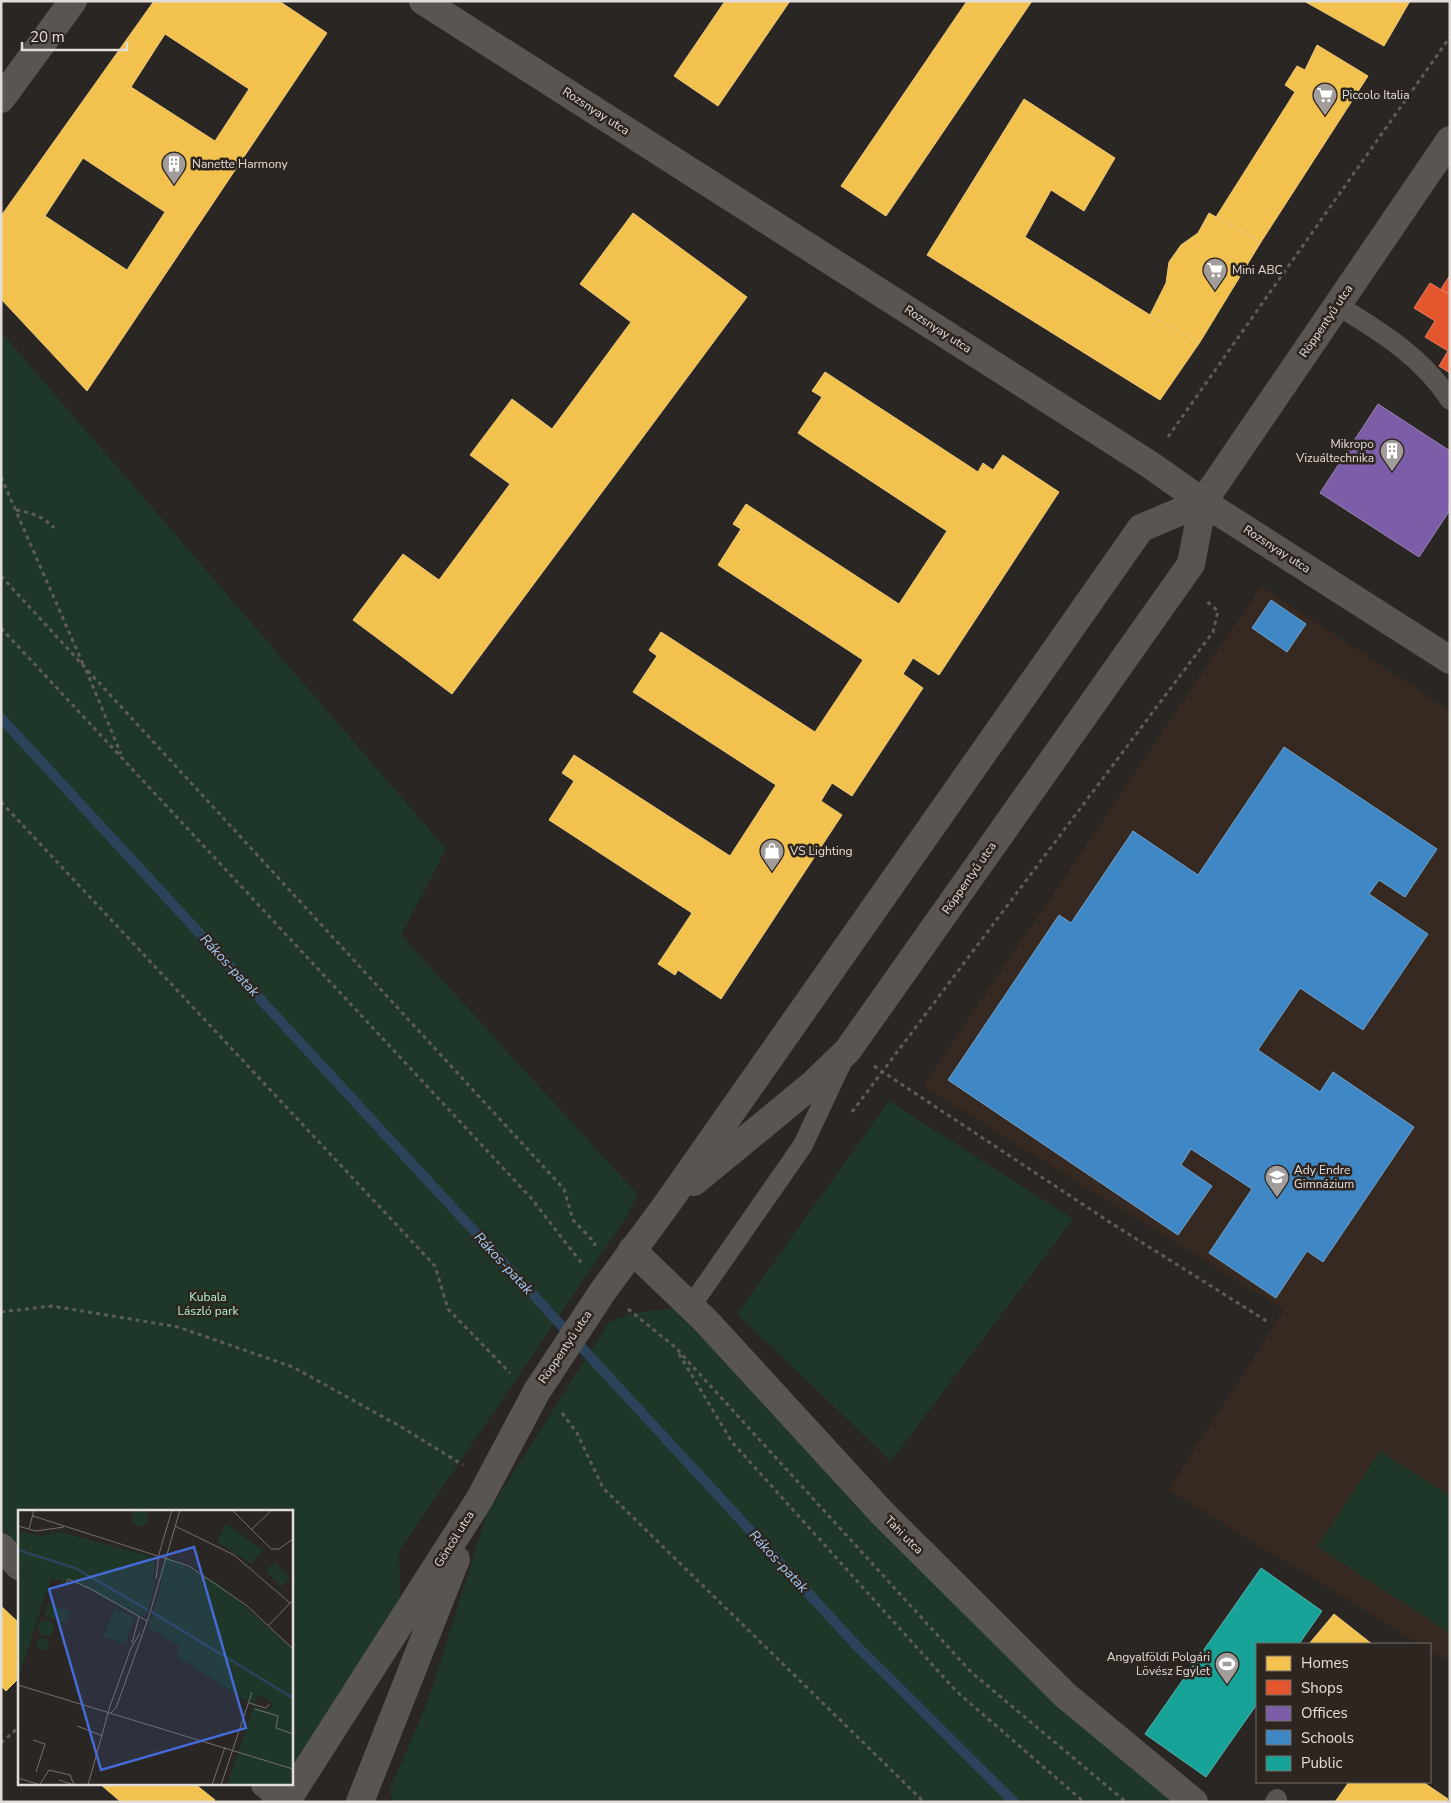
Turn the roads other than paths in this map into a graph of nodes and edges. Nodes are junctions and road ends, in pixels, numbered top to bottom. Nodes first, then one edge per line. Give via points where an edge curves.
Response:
1 (73, 1) edge
2 (424, 1) edge
3 (1, 99) edge
4 (1450, 140) edge
5 (1337, 305) junction
6 (1450, 400) edge
7 (1203, 502) junction
8 (1450, 660) edge
9 (848, 1050) junction
10 (667, 1204) junction
11 (632, 1250) junction
12 (698, 1313) junction
13 (484, 1490) junction
14 (1, 1547) edge
15 (18, 1565) edge
16 (267, 1786) edge
17 (287, 1802) edge
18 (360, 1802) edge
19 (1194, 1802) edge

1 - 3 street
2 - 7 street, Rozsnyay utca via 1149,464
4 - 5 street, Röppentyű utca
5 - 6 lane via 1392,340 1438,381
5 - 7 street, Röppentyű utca
7 - 8 street, Rozsnyay utca
7 - 9 street, Röppentyű utca via 1191,564
7 - 10 street, Röppentyű utca via 1141,528
9 - 10 street, Röppentyű utca via 813,1084
9 - 12 lane via 803,1145
10 - 11 street, Röppentyű utca
11 - 12 street, Tahi utca
11 - 13 street, Röppentyű utca via 596,1281
12 - 19 street, Tahi utca via 883,1514 1058,1688
13 - 17 street, Göncöl utca
13 - 18 street, Göncöl utca
14 - 15 street
16 - 17 street

